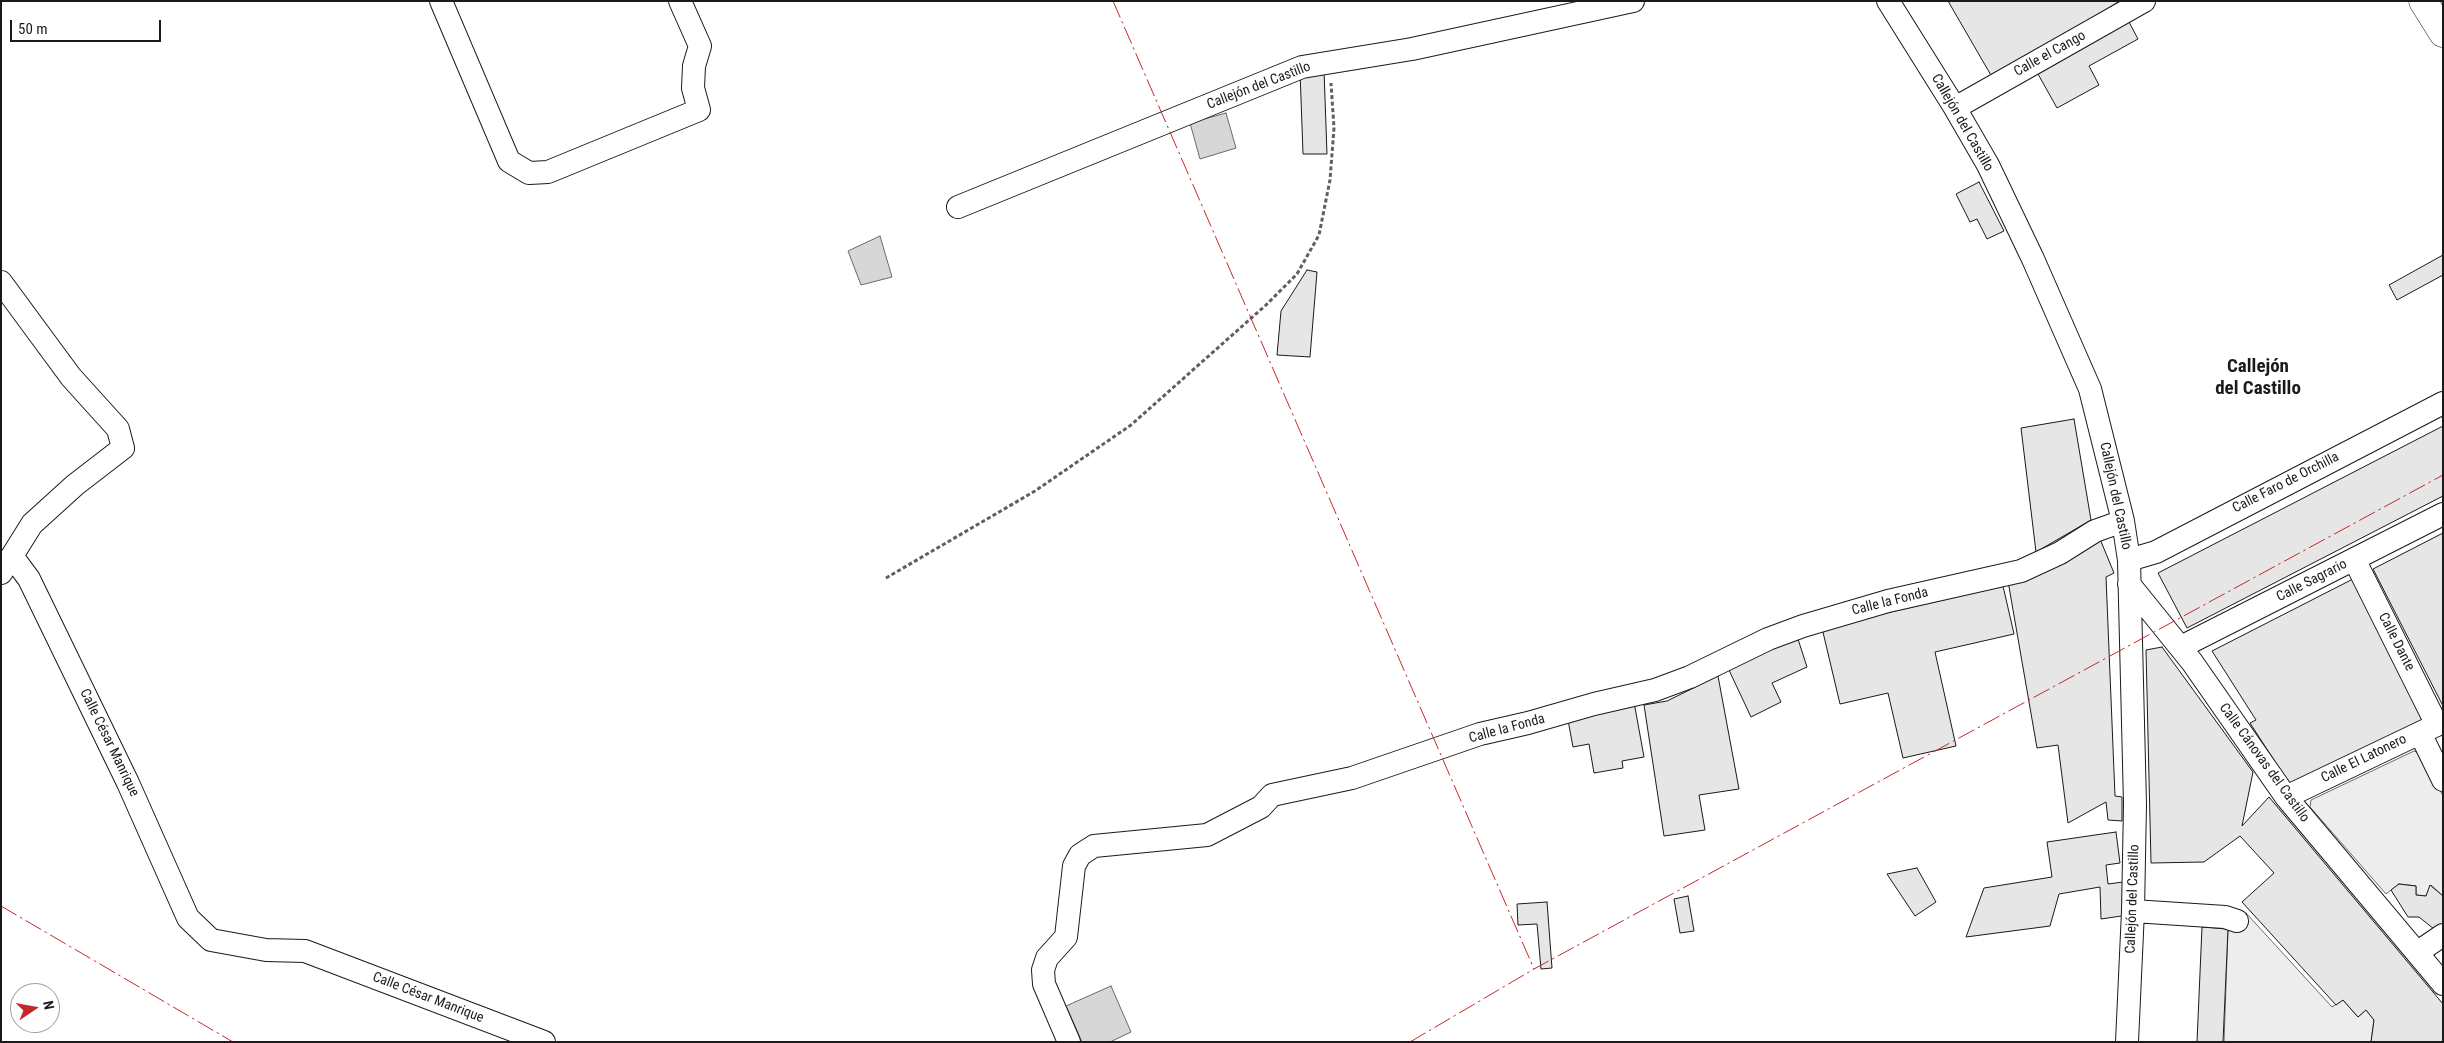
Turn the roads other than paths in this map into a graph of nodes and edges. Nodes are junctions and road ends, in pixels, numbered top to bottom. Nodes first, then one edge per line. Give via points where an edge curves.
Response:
1 (441, 1) edge
2 (680, 1) edge
3 (1633, 1) edge
4 (1888, 1) edge
5 (2144, 1) edge
6 (2422, 1) edge
7 (2443, 33) edge
8 (1955, 108) junction
9 (958, 207) dead end
10 (1, 282) edge
11 (2443, 403) edge
12 (2443, 514) edge
13 (2123, 521) junction
14 (2354, 559) junction
15 (2129, 560) junction
16 (7, 565) edge
17 (2129, 584) junction
18 (2181, 648) junction
19 (2433, 726) edge
20 (2443, 780) edge
21 (2286, 797) junction
22 (2133, 911) junction
23 (2237, 920) dead end
24 (2443, 935) edge
25 (2418, 952) junction
26 (2443, 984) edge
27 (544, 1042) edge
28 (1070, 1042) edge
29 (2127, 1042) edge

1 - 2 street via 509,160 529,173 548,172 698,110 693,88 694,66 700,46
3 - 9 street, Callejón del Castillo via 1412,49 1302,68
4 - 8 street, Callejón del Castillo
5 - 8 street, Calle el Cango
6 - 7 main road
8 - 13 street, Callejón del Castillo via 2000,191 2090,388
10 - 16 street, Calle César Manrique via 71,377 118,428 123,448 32,524
11 - 15 street, Calle Faro de Orchilla via 2156,552
12 - 14 street, Calle Sagrario
13 - 15 street, Callejón del Castillo
13 - 28 street, Calle la Fonda via 2095,531 2060,554 2021,571 1888,601 1803,626 1656,690 1480,734 1352,778 1272,795 1261,806 1207,835 1094,846 1080,855 1074,866 1066,937 1047,958 1043,970 1044,984
14 - 18 street, Calle Sagrario
14 - 19 street, Calle Dante
15 - 17 street, Callejón del Castillo
16 - 27 street, Calle César Manrique via 29,579 124,774 188,918 211,940 266,950 305,951
17 - 18 street, Calle Cánovas del Castillo
17 - 22 street, Callejón del Castillo via 2135,804
18 - 21 street, Calle Cánovas del Castillo
19 - 20 street, Calle Dante
19 - 21 street, Calle El Latonero
21 - 25 street, Calle Cánovas del Castillo
22 - 23 street
22 - 29 street, Callejón del Castillo
24 - 25 street
25 - 26 street, Calle Cánovas del Castillo

